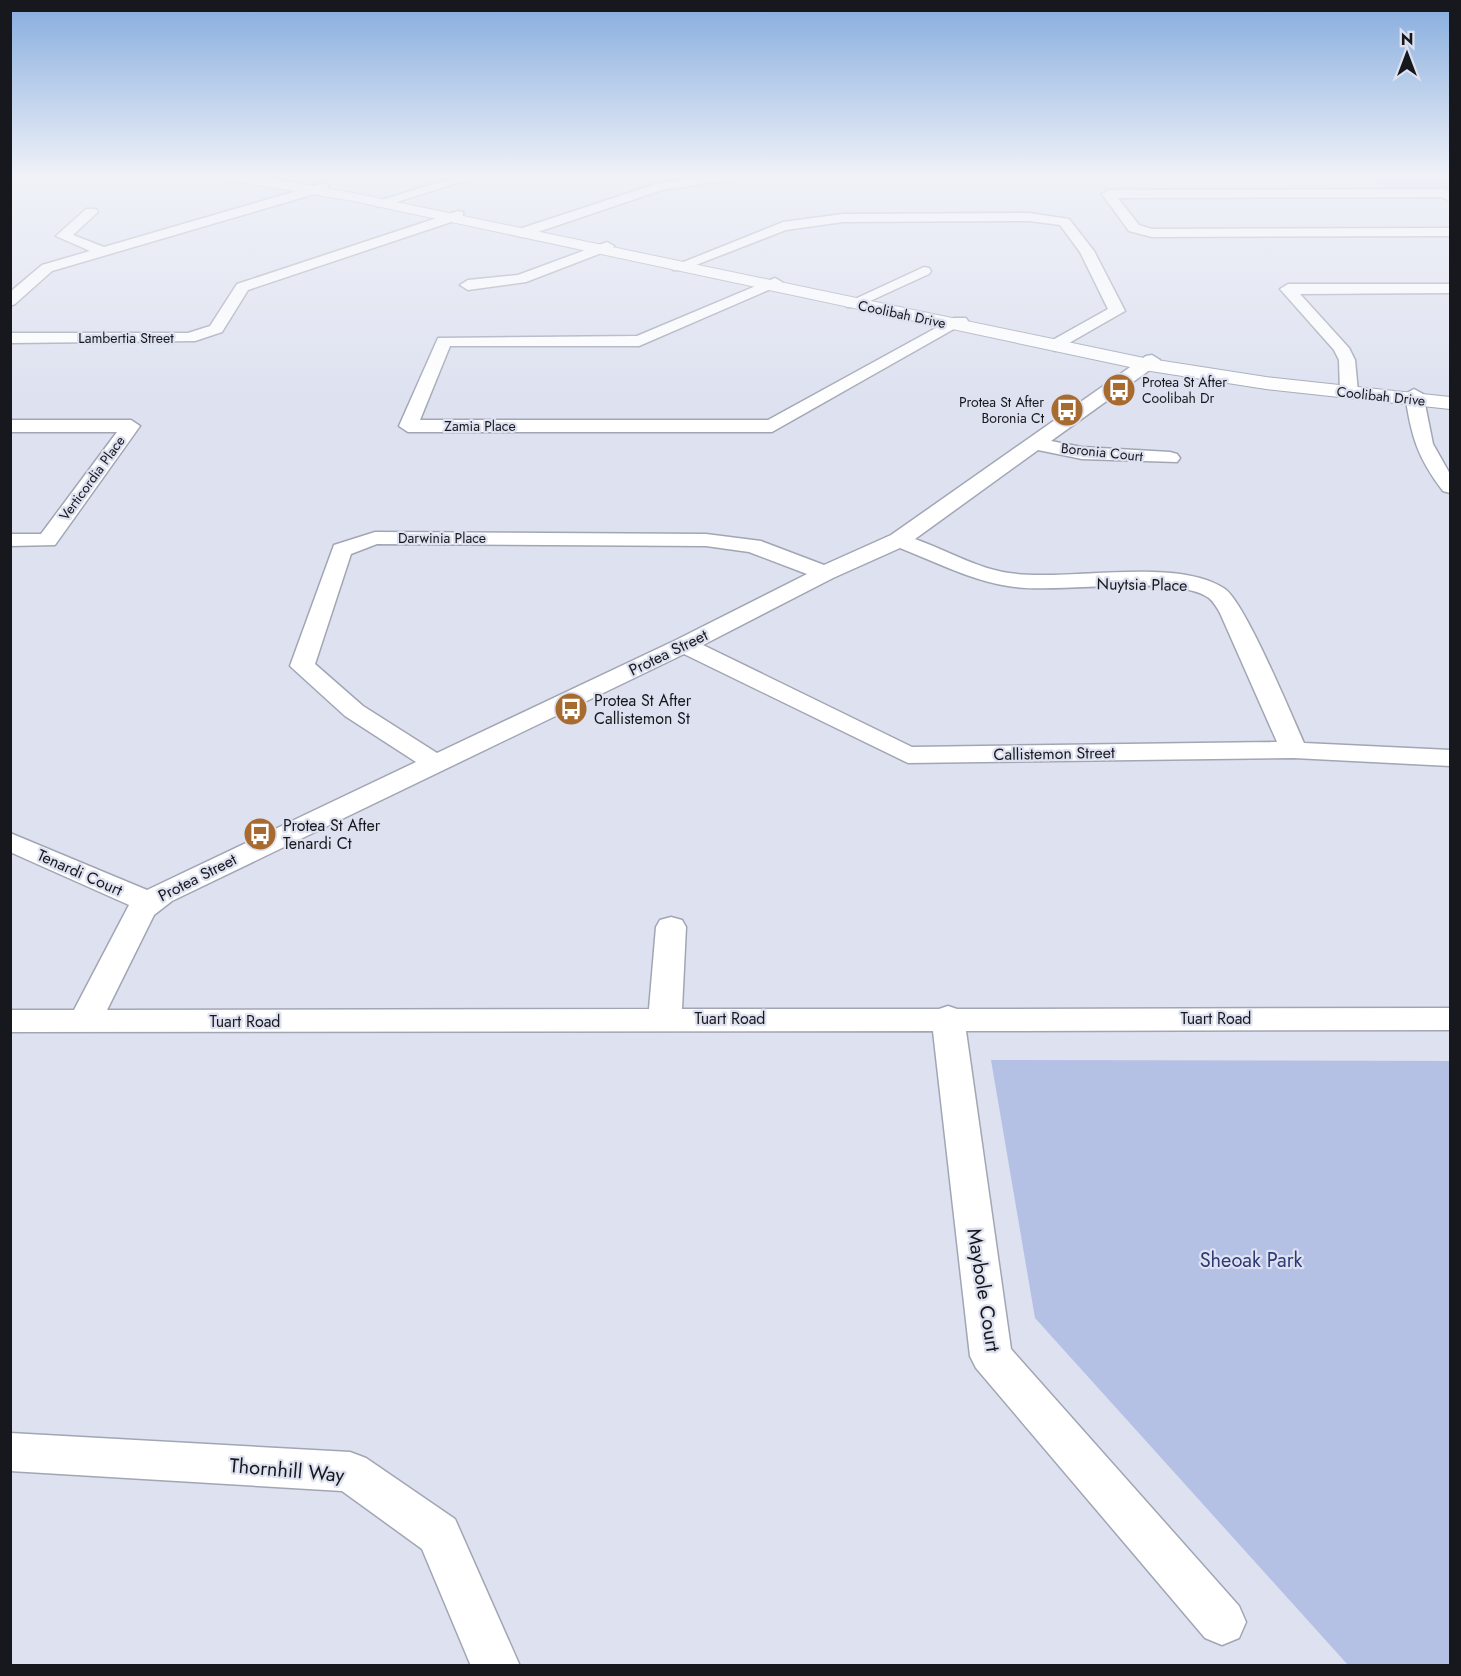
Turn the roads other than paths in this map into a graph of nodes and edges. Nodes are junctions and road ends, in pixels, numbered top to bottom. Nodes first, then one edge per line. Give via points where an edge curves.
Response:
1 (105, 252) edge
2 (347, 252) edge
3 (592, 252) edge
4 (623, 252) edge
5 (715, 252) edge
6 (1088, 252) edge
7 (682, 265) junction
8 (924, 271) dead end
9 (770, 284) junction
10 (468, 285) dead end
11 (1450, 289) edge
12 (10, 301) edge
13 (855, 302) junction
14 (956, 323) junction
15 (10, 338) edge
16 (1058, 344) junction
17 (1148, 362) junction
18 (1349, 390) junction
19 (1414, 397) junction
20 (1450, 398) edge
21 (1450, 403) edge
22 (10, 426) edge
23 (1034, 442) junction
24 (1170, 458) dead end
25 (1450, 487) edge
26 (10, 540) edge
27 (899, 540) junction
28 (825, 573) junction
29 (684, 645) junction
30 (1294, 750) junction
31 (1450, 758) edge
32 (433, 762) junction
33 (10, 841) edge
34 (150, 903) junction
35 (671, 927) dead end
36 (948, 1017) junction
37 (665, 1019) junction
38 (1450, 1019) edge
39 (10, 1021) edge
40 (85, 1021) junction
41 (10, 1452) edge
42 (1222, 1623) dead end
43 (496, 1665) edge

1 - 12 street via 47,268
2 - 15 street, Lambertia Street via 242,287 216,329 189,338
3 - 10 street via 521,279
4 - 7 main road, Coolibah Drive
5 - 7 street
6 - 16 street via 1117,311
7 - 9 main road, Coolibah Drive
8 - 13 street
9 - 13 main road, Coolibah Drive
9 - 14 street, Zamia Place via 639,341 444,341 408,426 772,426
11 - 18 street via 1288,289 1341,348 1347,360
13 - 14 main road, Coolibah Drive
14 - 16 main road, Coolibah Drive
16 - 17 main road, Coolibah Drive
17 - 18 main road, Coolibah Drive
17 - 23 street, Protea Street
18 - 19 main road, Coolibah Drive
19 - 20 main road, Coolibah Drive
19 - 21 main road, Coolibah Drive
19 - 25 street via 1420,439
22 - 26 street, Verticordia Place via 131,426 47,540
23 - 24 street, Boronia Court via 1082,453
23 - 27 street, Protea Street
27 - 28 street, Protea Street
27 - 30 street, Nuytsia Place via 1009,580 1168,581 1210,590 1219,595 1232,613
28 - 29 street, Protea Street
28 - 32 street, Darwinia Place via 753,546 706,540 375,538 342,550 302,666 354,711
29 - 30 street, Callistemon Street via 908,755
29 - 32 street, Protea Street
30 - 31 street, Callistemon Street
32 - 34 street, Protea Street via 173,888
33 - 34 street, Tenardi Court
34 - 40 street, Protea Street via 134,922
35 - 37 street
36 - 37 street, Tuart Road
36 - 38 street, Tuart Road
36 - 42 street, Maybole Court via 991,1356
37 - 40 street, Tuart Road
39 - 40 street, Tuart Road
41 - 43 street, Thornhill Way via 350,1472 439,1533

